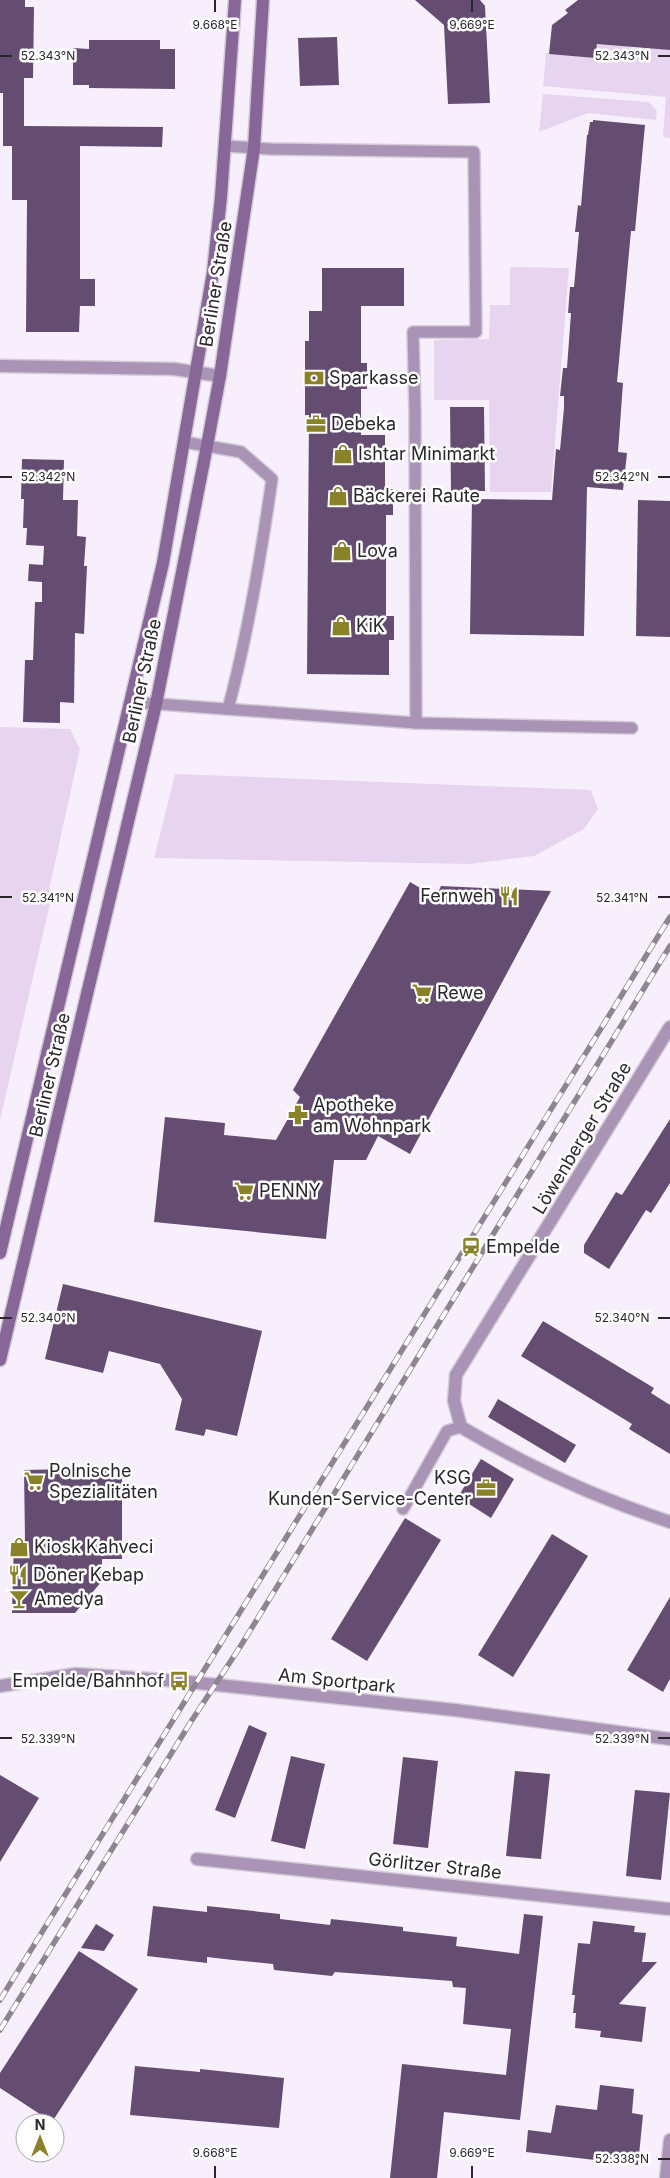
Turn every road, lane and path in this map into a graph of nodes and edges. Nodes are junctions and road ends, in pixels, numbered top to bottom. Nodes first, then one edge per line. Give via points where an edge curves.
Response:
1 (235, 0) edge
2 (262, 0) edge
3 (225, 146) junction
4 (254, 148) junction
5 (0, 366) edge
6 (196, 372) junction
7 (220, 376) junction
8 (184, 442) junction
9 (207, 446) junction
10 (131, 702) junction
11 (156, 704) junction
12 (228, 709) junction
13 (416, 723) junction
14 (632, 728) dead end
15 (670, 1027) edge
16 (0, 1253) edge
17 (0, 1360) edge
18 (461, 1427) junction
19 (403, 1509) dead end
20 (670, 1522) edge
21 (0, 1686) edge
22 (670, 1739) edge
23 (197, 1859) dead end
24 (670, 1909) edge
25 (670, 2140) edge
26 (666, 2178) edge

1 - 3 street, Berliner Straße
2 - 4 street, Berliner Straße
3 - 4 lane
3 - 6 street, Berliner Straße via 213,272
4 - 7 street, Berliner Straße
4 - 13 lane via 474,152 476,332 413,332
5 - 6 street
6 - 7 street
6 - 8 street, Berliner Straße
7 - 9 street, Berliner Straße
8 - 9 lane
8 - 10 street, Berliner Straße via 163,563
9 - 11 street, Berliner Straße
9 - 12 lane via 241,452 272,479 240,660
10 - 11 lane
10 - 16 street, Berliner Straße
11 - 12 lane
11 - 17 street, Berliner Straße
12 - 13 lane
13 - 14 lane
15 - 18 street, Löwenberger Straße via 456,1375 454,1401
18 - 19 lane via 447,1431
18 - 20 street via 499,1450 559,1479
21 - 22 street, Am Sportpark via 76,1674 179,1681 455,1710
23 - 24 street, Görlitzer Straße
25 - 26 street

